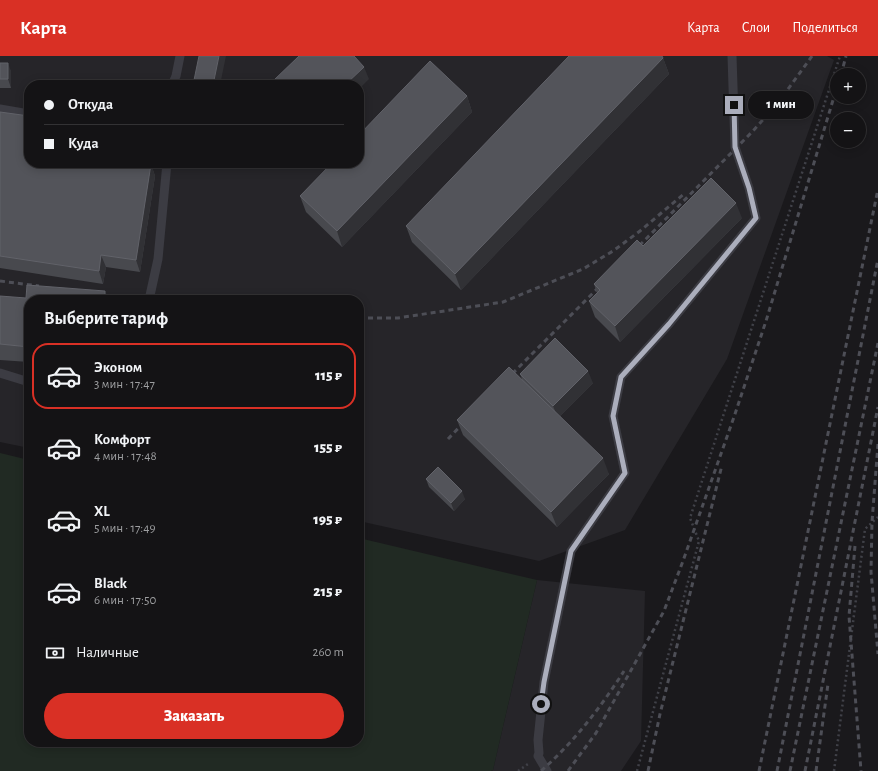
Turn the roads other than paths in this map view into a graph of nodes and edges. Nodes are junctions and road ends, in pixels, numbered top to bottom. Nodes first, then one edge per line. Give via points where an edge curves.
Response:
1 (180, 56) edge
2 (732, 56) edge
3 (174, 80) edge
4 (0, 109) edge
5 (24, 113) edge
6 (167, 168) edge
7 (150, 295) edge
8 (0, 373) edge
9 (24, 380) edge
10 (547, 771) edge

1 - 3 lane
2 - 10 lane via 735,147 756,218 669,324 621,377 613,416 625,473 571,551 543,689 538,756
4 - 5 lane
6 - 7 lane via 158,259
8 - 9 lane

